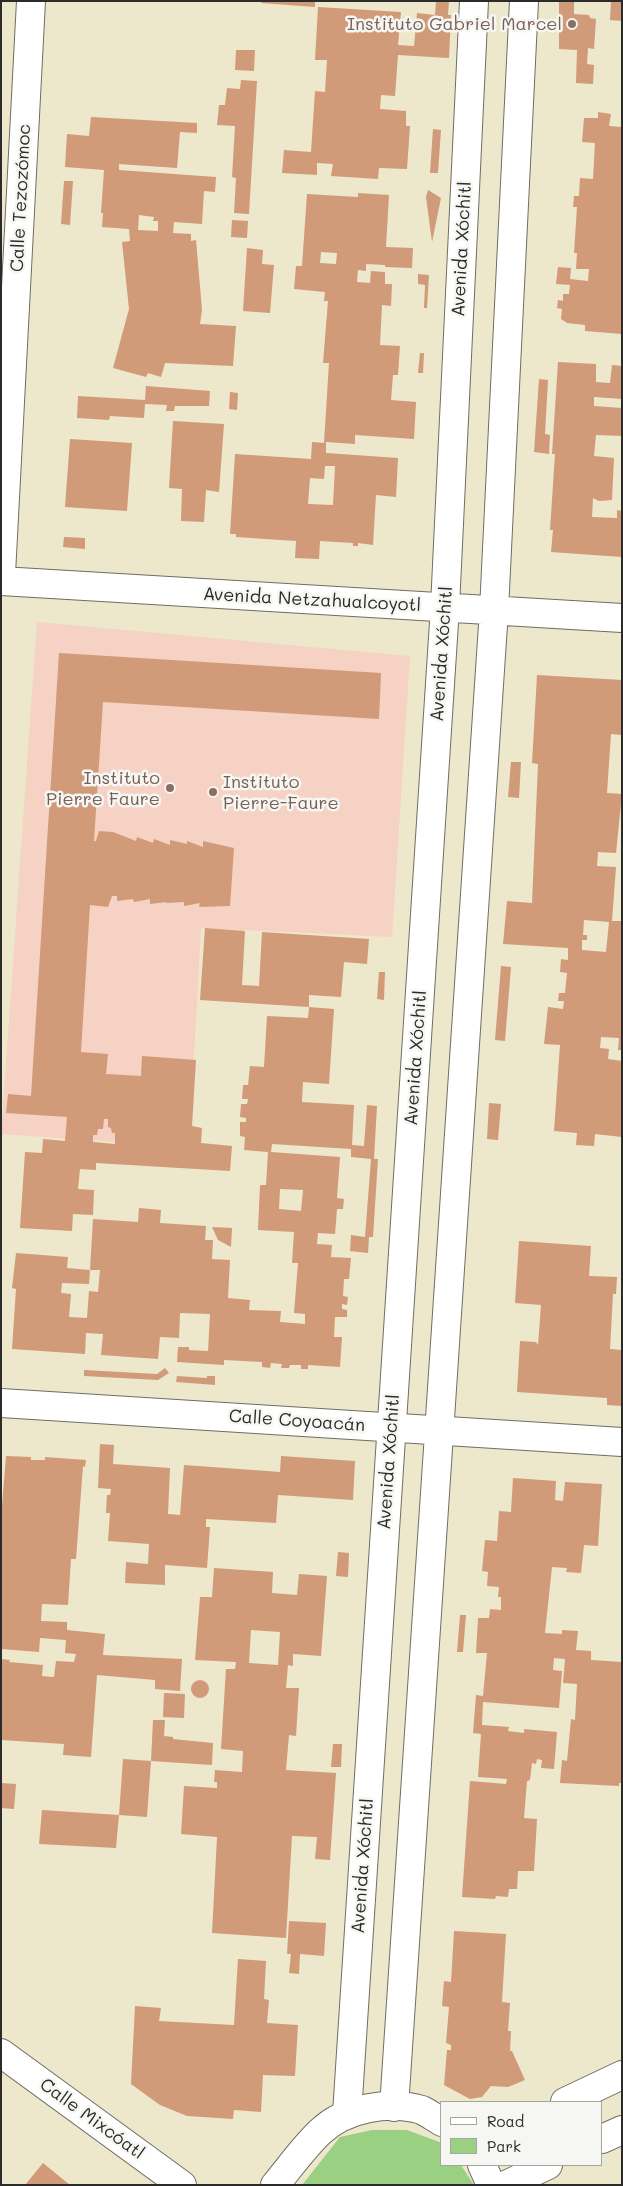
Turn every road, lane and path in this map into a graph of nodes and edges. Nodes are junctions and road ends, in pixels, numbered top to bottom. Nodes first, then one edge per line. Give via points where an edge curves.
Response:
1 (31, 1) edge
2 (474, 1) edge
3 (524, 1) edge
4 (1, 574) edge
5 (1, 581) edge
6 (445, 607) junction
7 (494, 610) junction
8 (622, 618) edge
9 (1, 1403) edge
10 (392, 1427) junction
11 (439, 1430) junction
12 (622, 1442) edge
13 (1, 2053) edge
14 (622, 2075) edge
15 (567, 2101) edge
16 (394, 2107) junction
17 (347, 2114) junction
18 (440, 2121) edge
19 (622, 2130) edge
20 (603, 2139) edge
21 (482, 2166) edge
22 (546, 2166) edge
23 (182, 2185) edge
24 (275, 2185) edge
25 (491, 2185) edge
26 (506, 2185) edge

1 - 4 street, Calle Tezozómoc
2 - 6 street, Avenida Xóchitl
3 - 7 street
5 - 6 street, Avenida Netzahualcoyotl
6 - 7 street, Avenida Netzahualcoyotl
6 - 10 street, Avenida Xóchitl
7 - 8 street, Avenida Netzahualcoyotl
7 - 11 street
9 - 10 street, Calle Coyoacán
10 - 11 street, Calle Coyoacán
10 - 17 street, Avenida Xóchitl
11 - 12 street, Calle Coyoacán
11 - 16 street
13 - 23 street, Calle Mixcóatl
14 - 15 street
16 - 17 street via 374,2106
16 - 18 street via 422,2110
17 - 24 street via 321,2131
19 - 20 street
21 - 25 street
22 - 26 street

